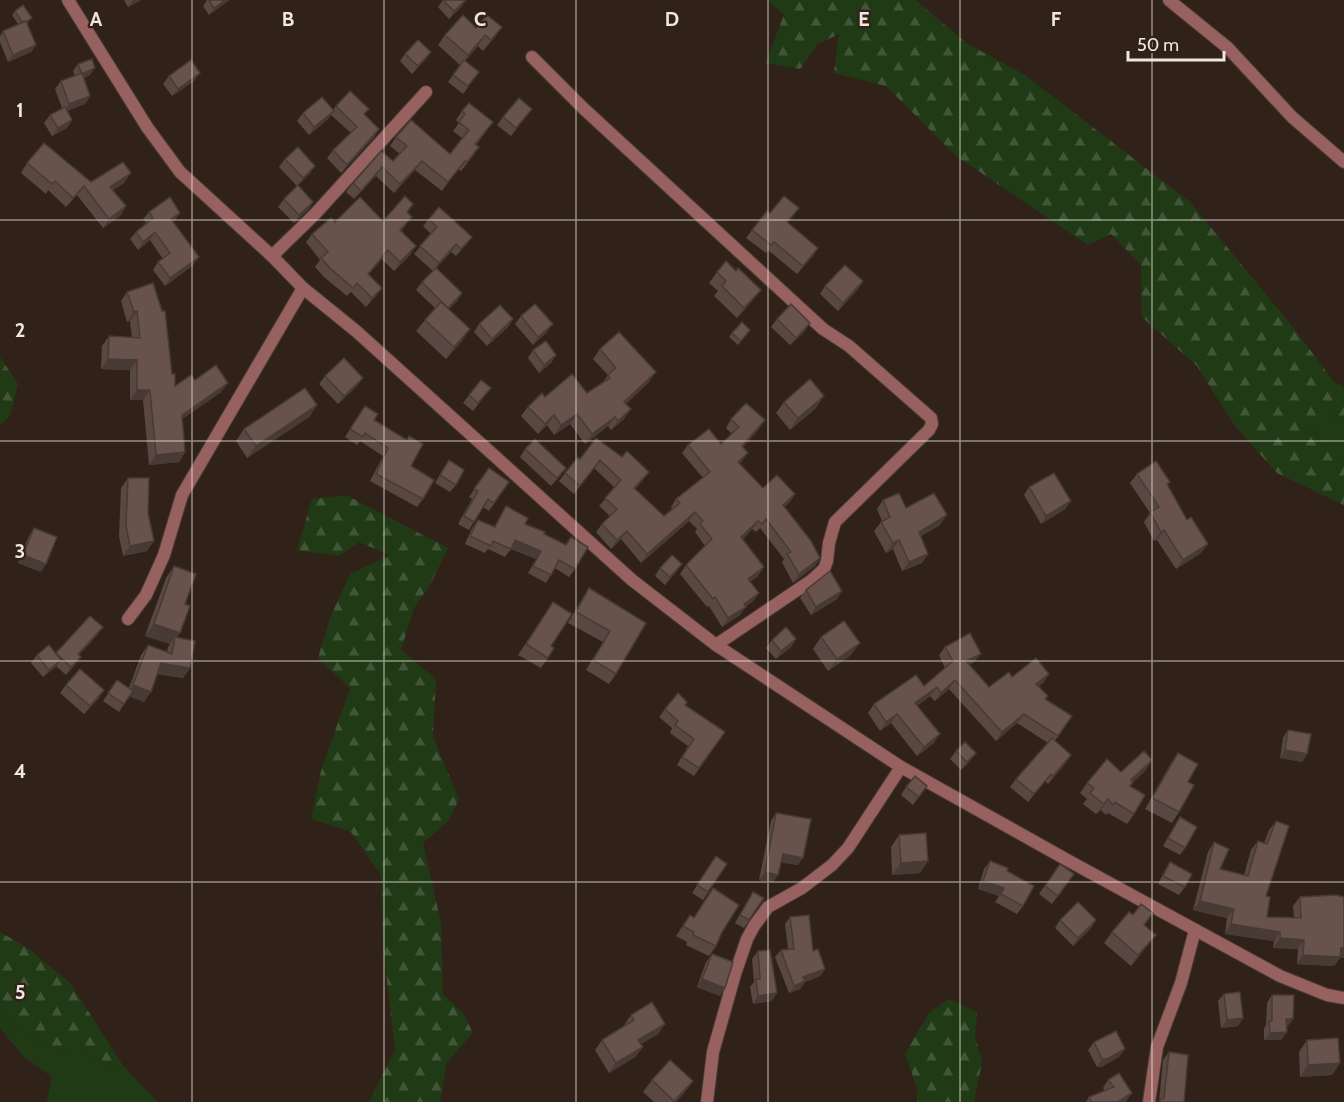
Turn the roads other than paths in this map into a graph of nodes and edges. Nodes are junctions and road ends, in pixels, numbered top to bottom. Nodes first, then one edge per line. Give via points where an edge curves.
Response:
1 (68, 0) edge
2 (1169, 0) edge
3 (532, 57) dead end
4 (426, 92) dead end
5 (1344, 162) edge
6 (272, 256) junction
7 (303, 288) junction
8 (128, 619) dead end
9 (716, 645) junction
10 (901, 766) junction
11 (1195, 930) junction
12 (1344, 998) edge
13 (707, 1102) edge
14 (1149, 1102) edge

1 - 6 street via 147,127 180,172
2 - 5 street via 1228,48 1292,117
3 - 9 street via 823,328 931,417 929,430 835,522 824,569
4 - 6 street
6 - 7 street
7 - 8 street via 182,495 147,595
7 - 9 street via 356,331 632,580
9 - 10 street
10 - 11 street
10 - 13 street via 840,856 820,875 768,908 754,926 735,974 713,1052
11 - 12 street via 1280,976
11 - 14 street via 1181,983 1157,1047

